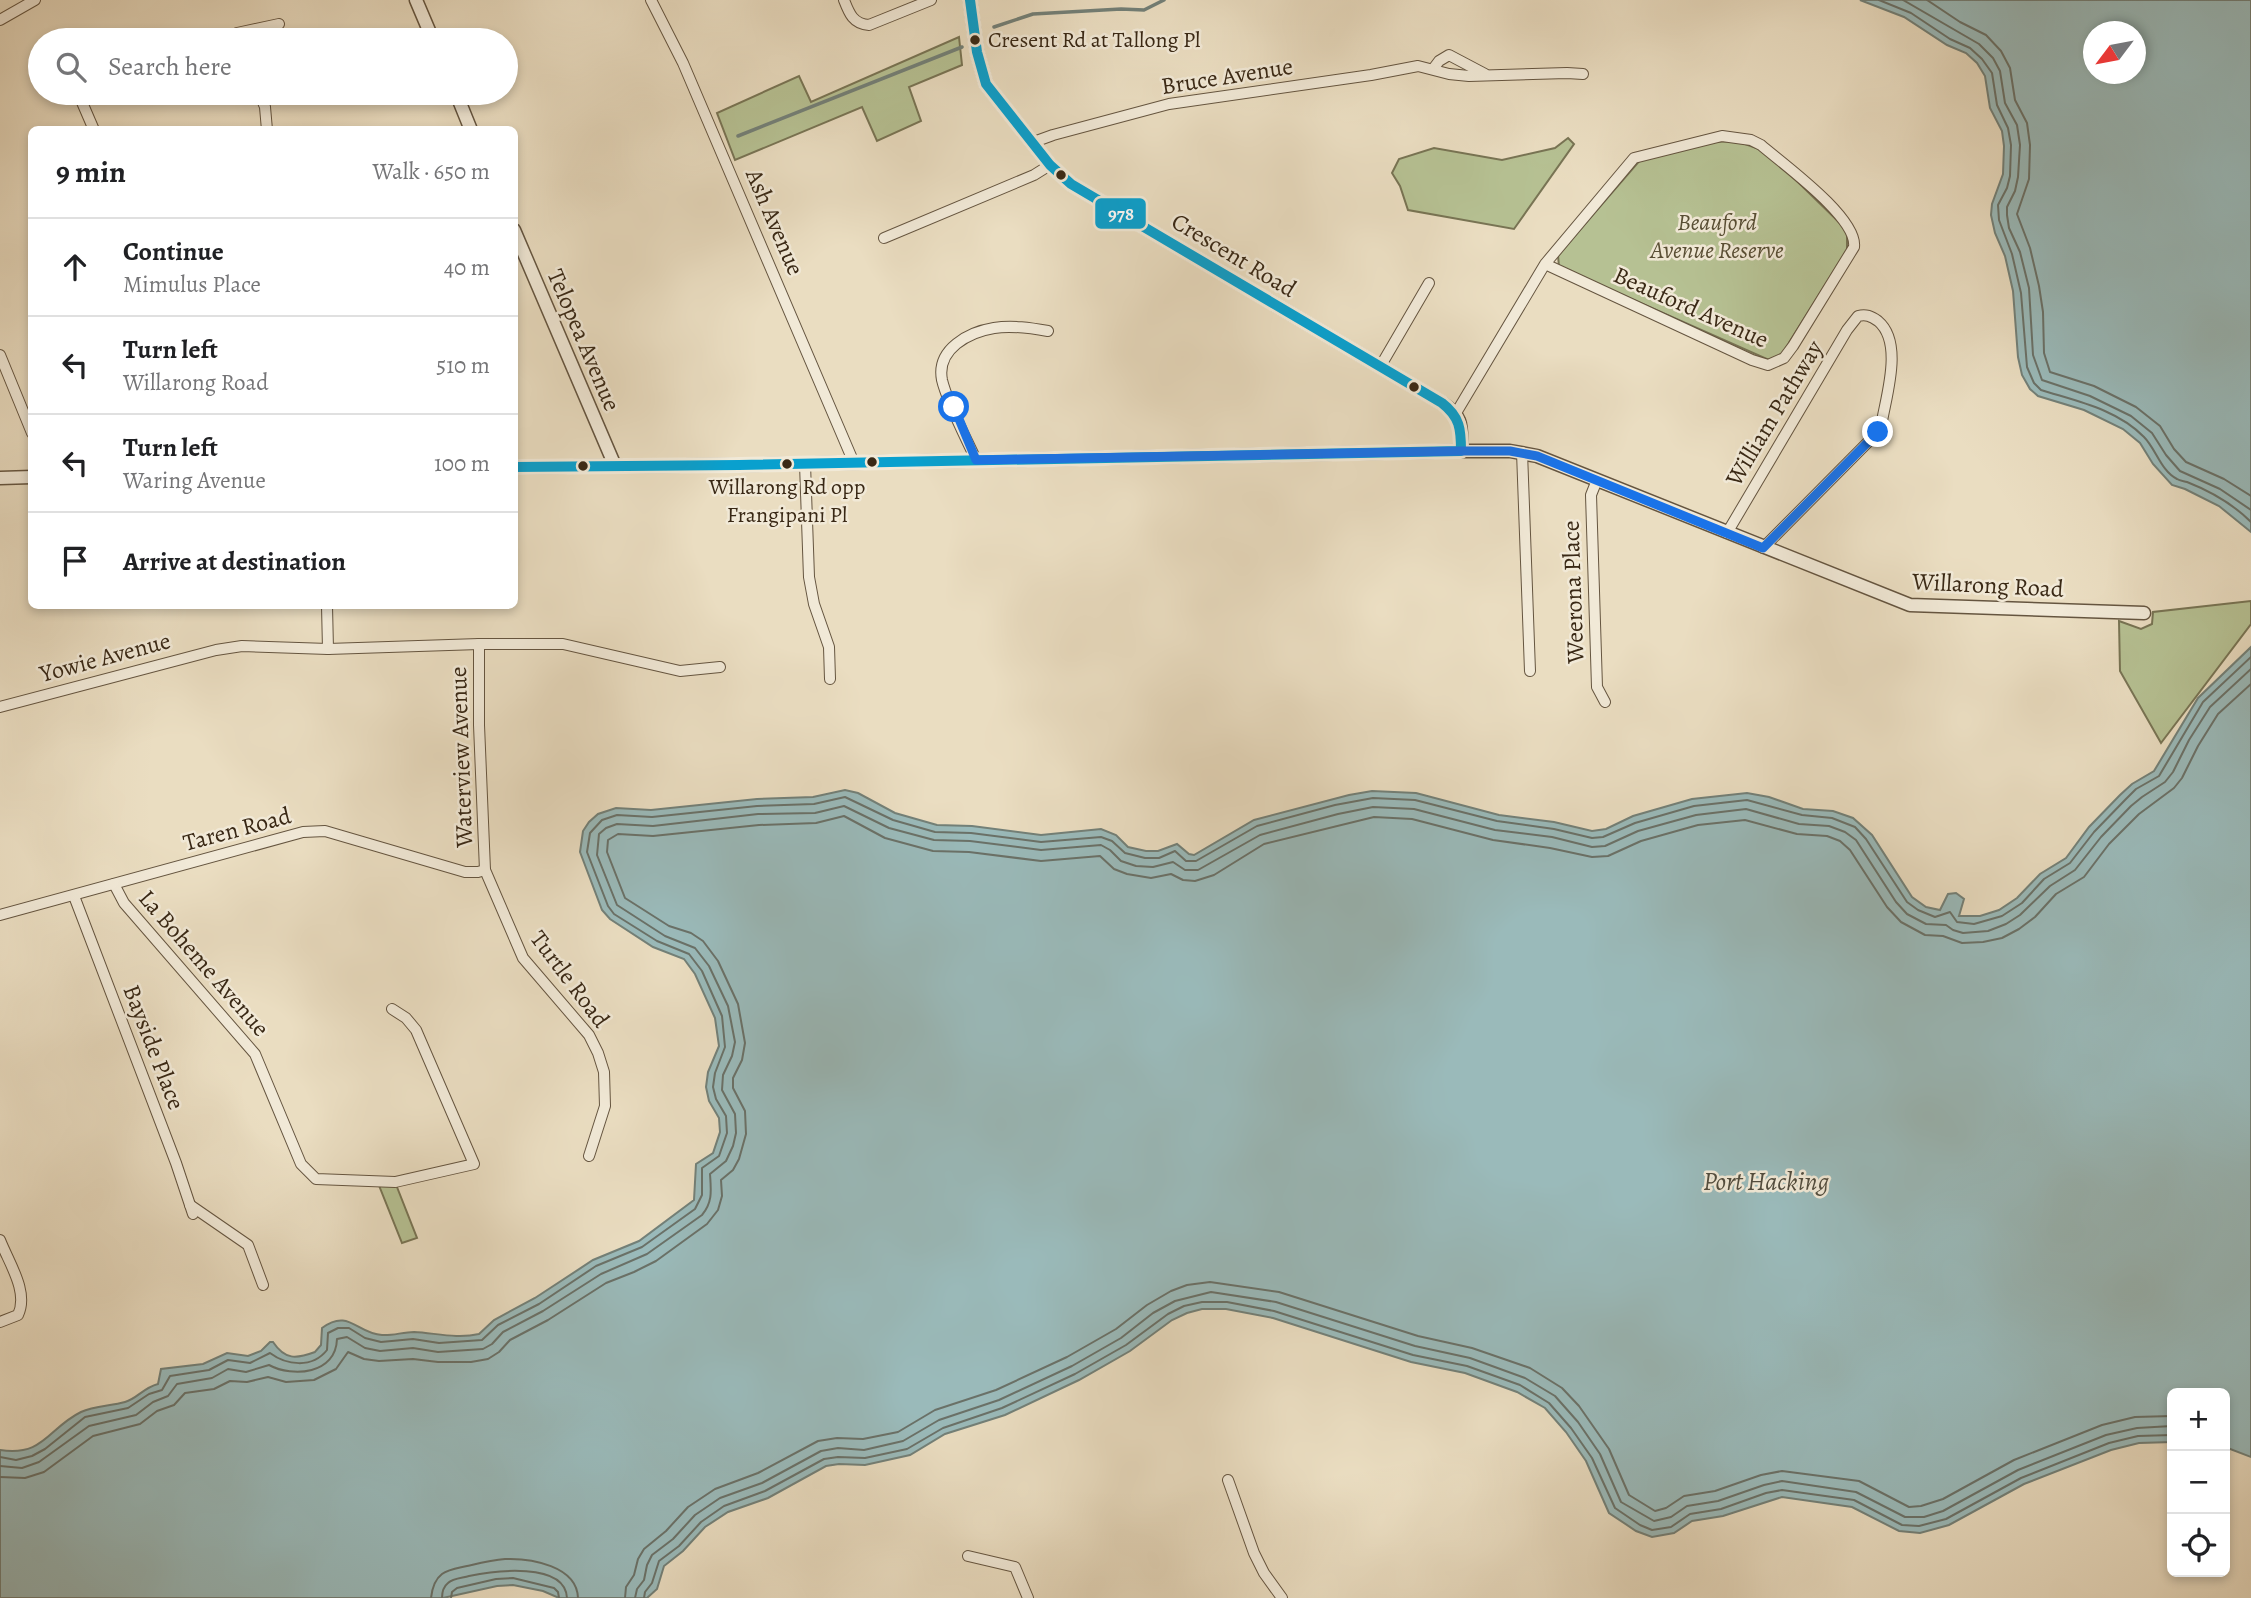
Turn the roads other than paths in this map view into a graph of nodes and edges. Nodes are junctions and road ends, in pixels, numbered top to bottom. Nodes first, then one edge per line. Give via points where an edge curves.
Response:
1 (35, 0) edge
2 (416, 0) edge
3 (651, 0) edge
4 (844, 0) edge
5 (932, 0) edge
6 (970, 0) edge
7 (0, 20) edge
8 (279, 24) dead end
9 (260, 28) edge
10 (428, 28) edge
11 (1433, 69) junction
12 (1489, 75) junction
13 (1583, 75) dead end
14 (83, 105) edge
15 (264, 105) edge
16 (461, 105) edge
17 (92, 126) edge
18 (267, 126) edge
19 (469, 126) edge
20 (1031, 143) junction
21 (1050, 165) junction
22 (884, 238) dead end
23 (518, 239) edge
24 (1545, 264) junction
25 (1429, 283) dead end
26 (1048, 331) dead end
27 (0, 355) edge
28 (1380, 367) junction
29 (1456, 413) junction
30 (28, 423) edge
31 (1461, 451) junction
32 (1522, 452) junction
33 (976, 460) junction
34 (854, 463) junction
35 (805, 464) junction
36 (615, 466) junction
37 (518, 467) edge
38 (28, 477) edge
39 (0, 478) edge
40 (1597, 480) junction
41 (1727, 533) junction
42 (1763, 548) junction
43 (327, 609) edge
44 (2144, 613) dead end
45 (479, 644) junction
46 (328, 649) junction
47 (720, 667) dead end
48 (1530, 671) dead end
49 (830, 679) dead end
50 (1605, 702) dead end
51 (0, 707) edge
52 (485, 870) junction
53 (114, 884) junction
54 (74, 896) junction
55 (0, 915) edge
56 (392, 1009) dead end
57 (589, 1156) dead end
58 (0, 1240) edge
59 (263, 1285) dead end
60 (0, 1322) edge
61 (1228, 1480) dead end
62 (968, 1556) dead end
63 (1028, 1598) edge
64 (1282, 1598) edge

1 - 7 street
2 - 10 street
3 - 34 street, Ash Avenue via 689,75
4 - 5 street via 855,21 869,25
6 - 20 street, Crescent Road via 982,76
8 - 9 street
11 - 12 street, Bruce Avenue
11 - 12 street, Bruce Avenue via 1449,55
11 - 20 street, Bruce Avenue via 1418,66 1169,104
12 - 13 street, Bruce Avenue
14 - 17 street
15 - 18 street
16 - 19 street
20 - 21 street, Crescent Road
21 - 22 street
21 - 28 street, Crescent Road via 1071,184
23 - 36 street, Telopea Avenue
24 - 24 street, Beauford Avenue via 1634,158 1722,136 1760,145 1813,188 1841,216 1855,239 1793,346 1784,358 1769,365
24 - 29 street, Beauford Avenue
25 - 28 street
26 - 33 street via 995,328 953,345 944,359 942,379
27 - 30 street
28 - 29 street, Crescent Road
29 - 31 street
31 - 32 street, Willarong Road
31 - 33 street, Willarong Road
32 - 40 street, Willarong Road
32 - 48 street
33 - 34 street, Willarong Road
34 - 35 street, Willarong Road
35 - 36 street, Willarong Road
35 - 49 street via 809,577 829,647
36 - 37 street, Willarong Road
38 - 39 street
40 - 41 street, Willarong Road
40 - 50 street, Weerona Place via 1591,495 1592,578 1597,687
41 - 42 street, Willarong Road
41 - 42 street, William Pathway via 1858,316 1866,314 1883,326 1892,343 1882,421 1870,442
42 - 44 street, Willarong Road via 1910,605
43 - 46 street
45 - 46 street, Yowie Avenue
45 - 47 street, Yowie Avenue via 574,646 680,671
45 - 52 street, Waterview Avenue
46 - 51 street, Yowie Avenue via 229,647
52 - 53 street, Taren Road via 465,872 325,831 303,832
52 - 57 street, Turtle Road via 523,958 583,1027 598,1053 605,1106
53 - 54 street, Taren Road
53 - 56 street, La Boheme Avenue via 124,903 255,1054 300,1164 316,1179 395,1182 474,1164 415,1030 406,1017
54 - 55 street, Taren Road
54 - 59 street, Bayside Place via 191,1209 248,1245
58 - 60 street via 22,1296 18,1315
61 - 64 street via 1254,1553
62 - 63 street via 1015,1567

